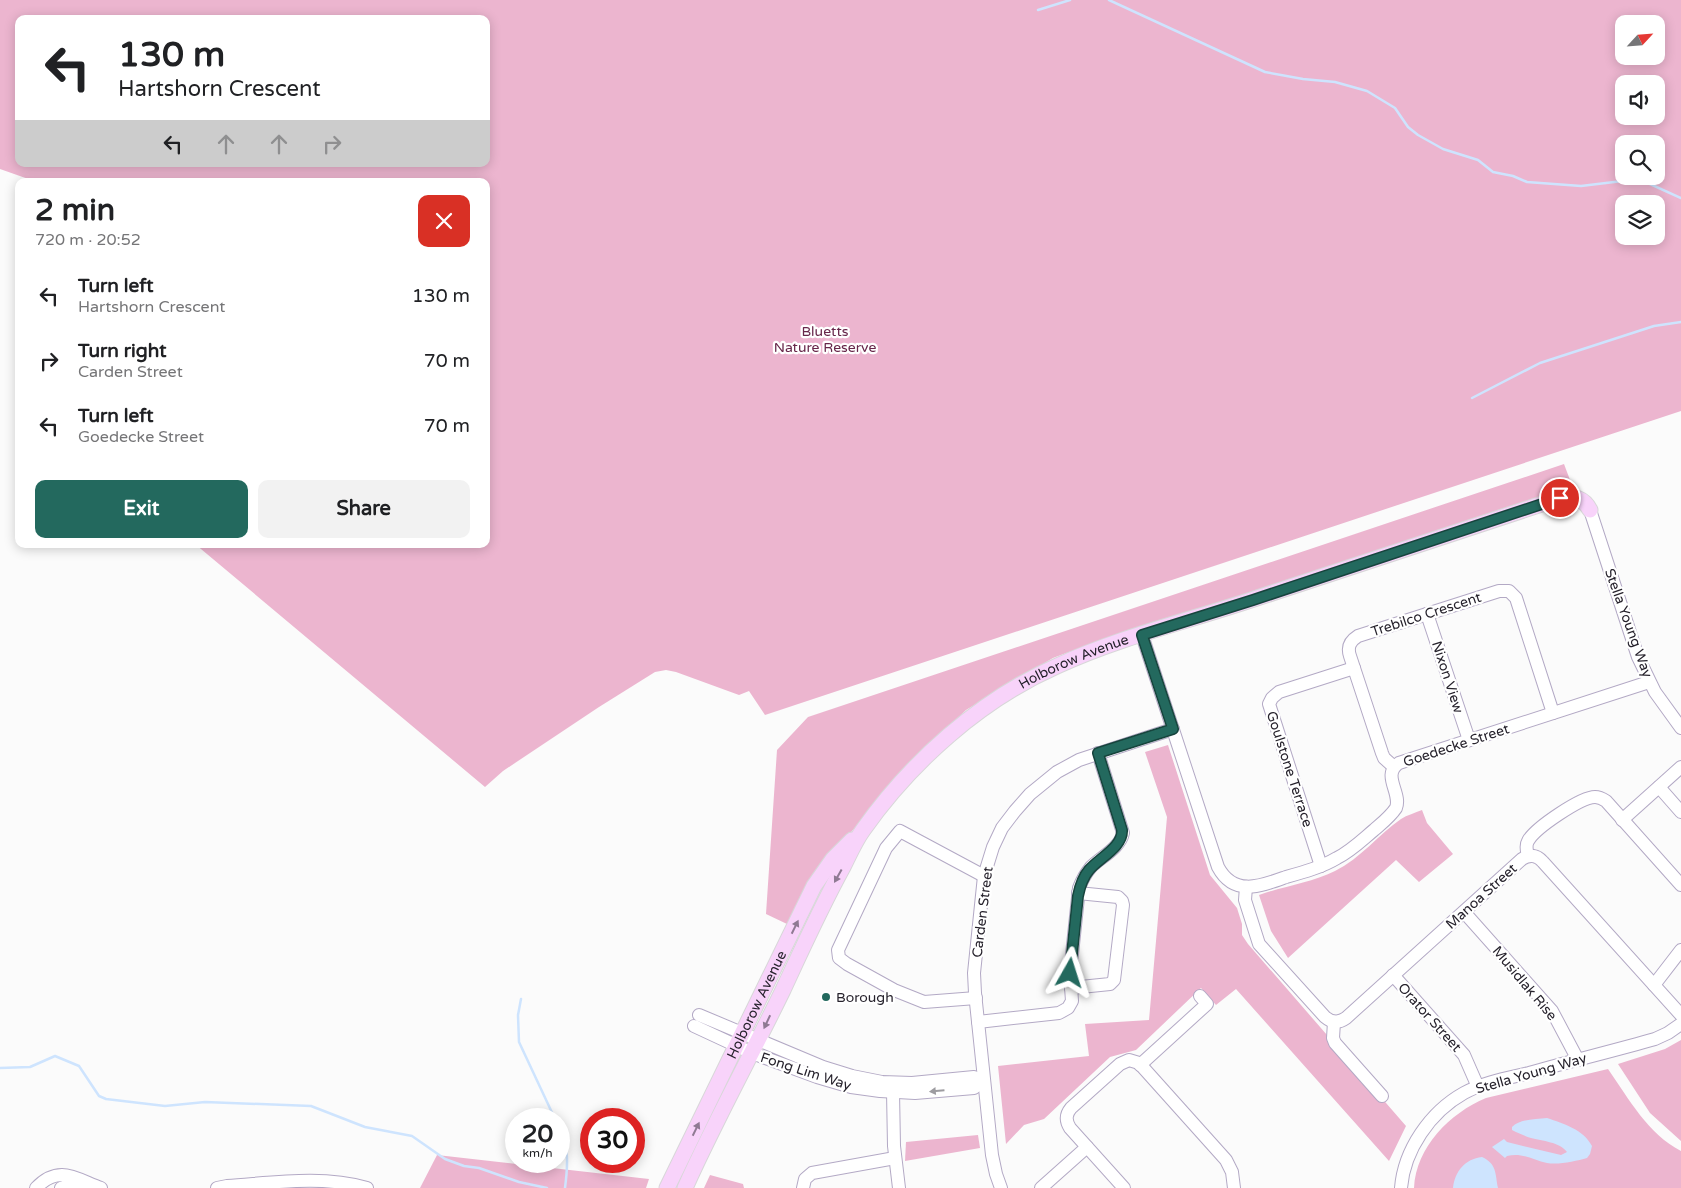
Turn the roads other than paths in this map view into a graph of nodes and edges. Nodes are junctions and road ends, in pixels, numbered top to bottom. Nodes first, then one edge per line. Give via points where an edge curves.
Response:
1 (1590, 510) joint
2 (1427, 614) junction
3 (1142, 635) junction
4 (1354, 668) junction
5 (1650, 682) junction
6 (1553, 713) junction
7 (1681, 728) edge
8 (1173, 729) junction
9 (1469, 740) junction
10 (1098, 753) junction
11 (1681, 766) edge
12 (1394, 767) junction
13 (1658, 787) junction
14 (1681, 812) edge
15 (1622, 820) junction
16 (860, 833) junction
17 (1528, 856) junction
18 (1321, 866) junction
19 (984, 876) junction
20 (1681, 885) edge
21 (1246, 887) junction
22 (1078, 893) junction
23 (1464, 912) junction
24 (1681, 950) edge
25 (1393, 975) junction
26 (1654, 984) junction
27 (1070, 988) junction
28 (1200, 996) dead end
29 (976, 998) junction
30 (1681, 1015) edge
31 (696, 1020) dead end
32 (978, 1022) junction
33 (1334, 1022) junction
34 (1681, 1024) edge
35 (740, 1040) junction
36 (755, 1047) junction
37 (1578, 1060) junction
38 (1140, 1065) junction
39 (1478, 1087) junction
40 (893, 1092) junction
41 (1382, 1096) dead end
42 (1087, 1147) junction
43 (895, 1158) junction
44 (47, 1179) junction
45 (88, 1184) junction
46 (36, 1188) edge
47 (60, 1188) edge
48 (100, 1188) edge
49 (217, 1188) edge
50 (368, 1188) edge
51 (667, 1188) edge
52 (685, 1188) edge
53 (803, 1188) edge
54 (900, 1188) edge
55 (1001, 1188) edge
56 (1041, 1188) edge
57 (1124, 1188) edge
58 (1234, 1188) edge
59 (1401, 1188) edge

1 - 3 main road, Holborow Avenue via 1578,499 1560,498
1 - 5 street, Stella Young Way via 1634,644
2 - 4 street, Trebilco Crescent via 1354,639 1348,648
2 - 6 street, Trebilco Crescent via 1499,591 1511,592 1517,600
2 - 9 street, Nixon View
3 - 8 street
3 - 16 main road, Holborow Avenue via 1054,667 992,702 937,746
4 - 12 street, Trebilco Crescent via 1384,758
4 - 18 street, Goulstone Terrace via 1279,692 1269,704
5 - 6 street, Goedecke Street
5 - 7 street, Stella Young Way
6 - 9 street, Goedecke Street
8 - 10 street, Carden Street
8 - 21 street via 1218,867 1227,879
9 - 12 street, Goedecke Street
10 - 19 street, Carden Street via 1057,772 1022,802 997,837
10 - 22 street via 1122,835 1083,878
11 - 13 street
12 - 18 street, Goedecke Street via 1391,776 1398,802 1395,810 1353,848
13 - 14 street
13 - 15 street
15 - 17 street via 1602,799 1589,798 1558,814 1531,837 1526,845
15 - 20 street
35 -> 16 main road, Holborow Avenue via 814,886 834,858
16 -> 36 main road, Holborow Avenue
17 - 23 street, Manoa Street
17 - 26 street, Manoa Street via 1542,860
18 - 21 street, Goedecke Street via 1261,886
19 - 29 street, Carden Street via 974,973
19 - 29 street via 900,831 886,848 838,950 839,958 847,964 894,990 924,1002
21 - 33 street via 1245,900 1260,944 1327,1019
22 - 27 street
22 - 27 street via 1118,897 1123,905 1114,980 1109,984
23 - 25 street, Manoa Street
23 - 37 street, Musidlak Rise via 1552,1011
24 - 26 street
25 - 33 street, Manoa Street via 1346,1018
25 - 39 street, Orator Street via 1464,1055
26 - 30 street, Manoa Street
27 - 32 street via 1071,1003 1063,1012
28 - 38 street via 1207,1004
29 - 32 street, Carden Street
31 - 35 street, Fong Lim Way
32 - 55 street, Carden Street via 992,1155
33 - 41 street via 1335,1043
34 - 37 street, Stella Young Way via 1655,1039
35 - 36 street, Fong Lim Way
51 -> 35 main road, Holborow Avenue
36 - 40 street, Fong Lim Way via 817,1077 845,1086
36 -> 40 street, Fong Lim Way via 836,1072 882,1082 912,1083 974,1077 983,1081 974,1088
36 - 52 main road, Holborow Avenue
37 - 39 street, Stella Young Way
38 - 42 street via 1126,1060 1069,1110 1067,1124
38 - 58 street via 1226,1160
39 - 59 street, Stella Young Way via 1453,1100 1424,1130 1406,1162
40 - 43 street
42 - 56 street
42 - 57 street
43 - 53 street via 812,1173 805,1179
43 - 54 street
44 - 45 street via 69,1175
44 - 46 street
44 - 47 street via 54,1180
45 - 47 street via 74,1183
45 - 48 street
49 - 50 street via 314,1181

